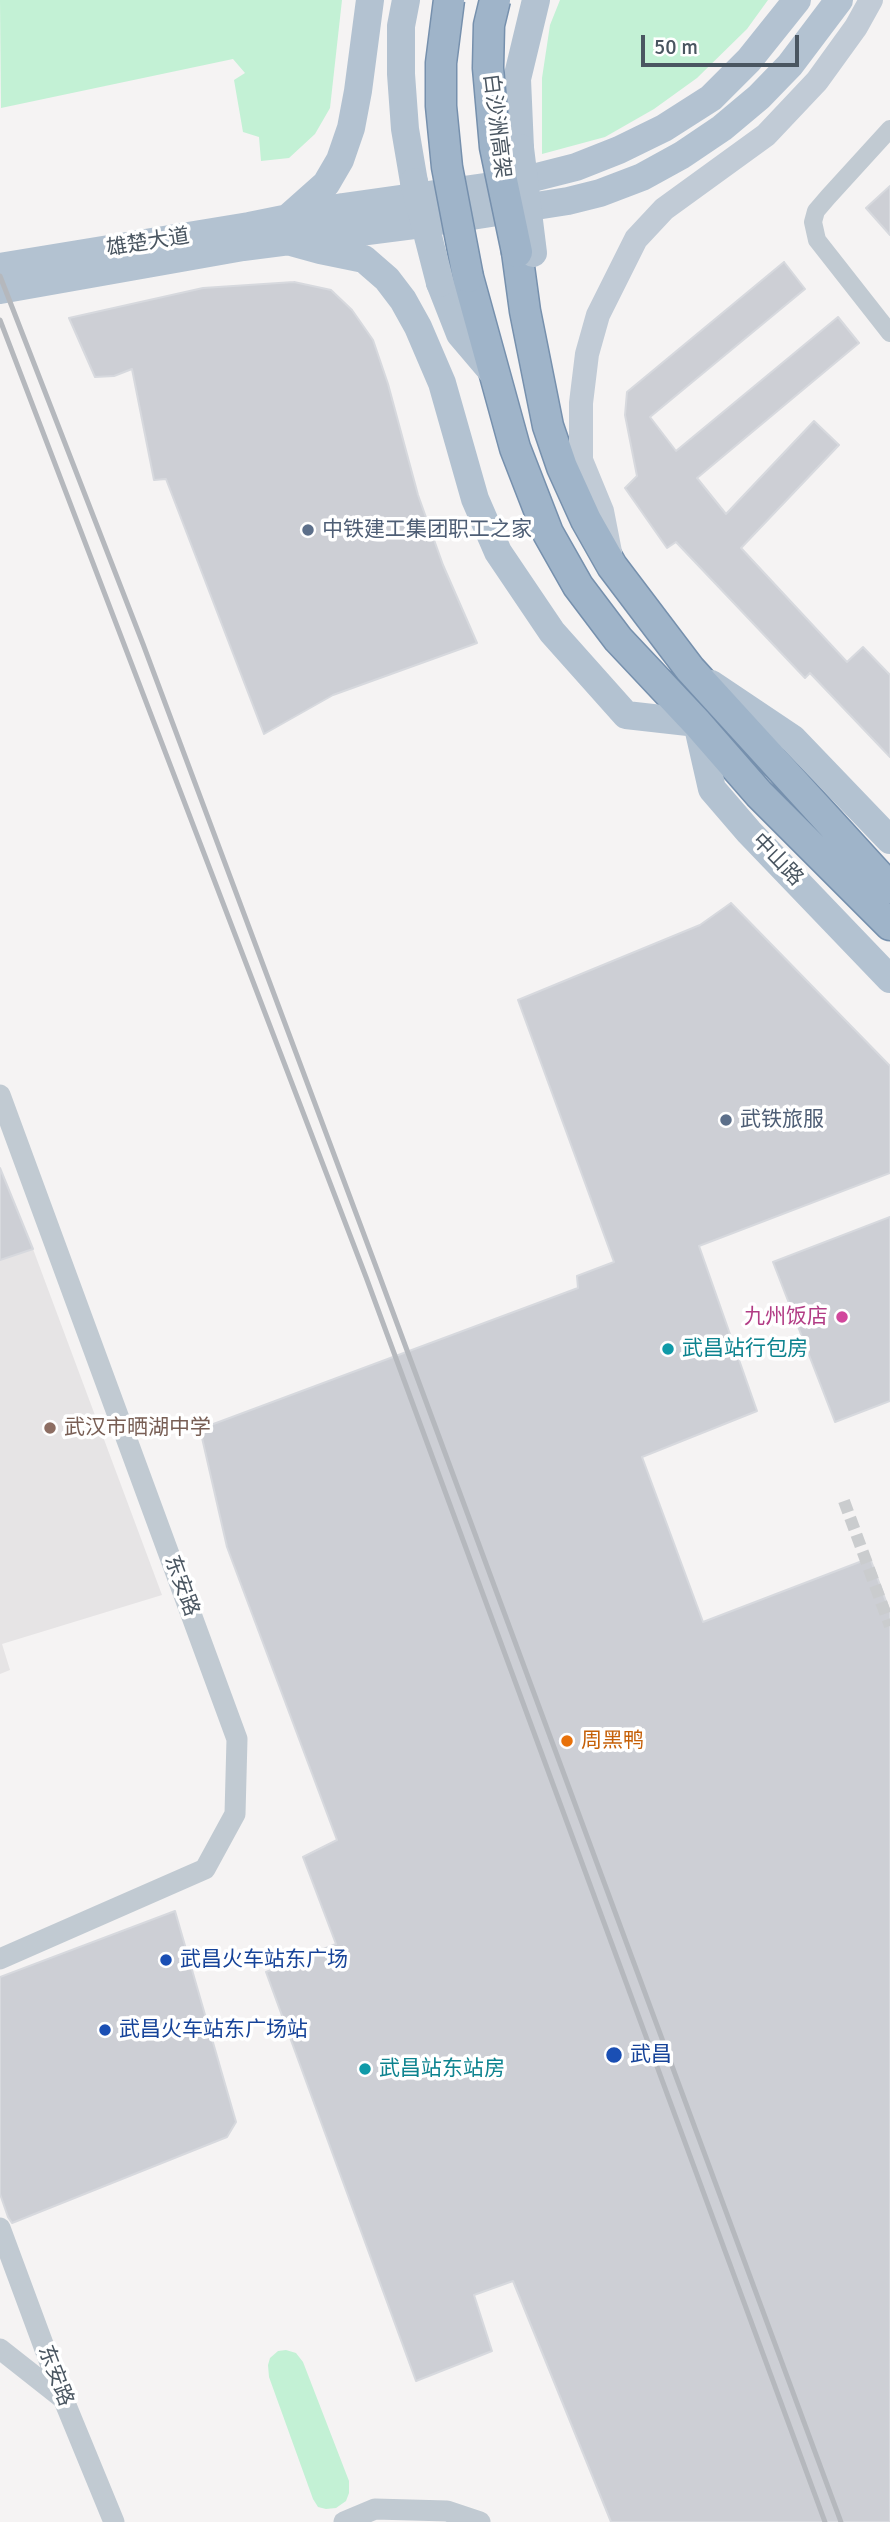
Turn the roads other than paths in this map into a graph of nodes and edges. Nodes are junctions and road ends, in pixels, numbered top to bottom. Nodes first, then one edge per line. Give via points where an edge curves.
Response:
1 (370, 0) edge
2 (406, 0) edge
3 (449, 0) edge
4 (495, 0) edge
5 (536, 0) edge
6 (797, 0) edge
7 (839, 0) edge
8 (871, 0) edge
9 (890, 129) edge
10 (291, 225) junction
11 (525, 253) junction
12 (0, 267) edge
13 (454, 280) junction
14 (0, 290) edge
15 (890, 333) edge
16 (612, 566) junction
17 (690, 669) junction
18 (697, 723) junction
19 (890, 840) edge
20 (890, 888) edge
21 (890, 925) edge
22 (890, 979) edge
23 (0, 1095) edge
24 (0, 1959) edge
25 (0, 2228) edge
26 (0, 2349) edge
27 (63, 2398) junction
28 (114, 2522) edge
29 (344, 2522) edge
30 (480, 2522) edge

1 - 10 main road via 351,128 340,160
2 - 13 main road, bridge via 401,74 414,182
3 - 13 highway, bridge via 440,106
4 - 11 highway, 白沙洲高架, bridge via 488,68 495,147
5 - 11 main road, bridge via 517,79
6 - 10 main road via 711,98 619,150 513,183 356,205
7 - 10 main road via 790,65 759,97 722,128 642,177 568,201
8 - 16 main road via 817,81 766,135 664,209 636,239 597,315 580,403 581,460 602,511
9 - 15 street via 816,211 813,222 817,240
10 - 12 main road, 雄楚大道
10 - 14 main road, 雄楚大道 via 243,247
10 - 18 main road via 320,250 364,259 403,300 442,383 475,499 498,552 552,632 626,715
11 - 16 highway, 白沙洲高架 via 525,311 548,426 586,520
13 - 18 highway via 494,374 515,448 548,533 578,586 618,639
16 - 17 highway, 白沙洲高架
17 - 19 main road via 793,739
17 - 20 highway, 白沙洲高架
18 - 21 highway via 759,794
18 - 22 main road, 中山路 via 712,789
23 - 24 street, 东安路 via 237,1739 236,1814 205,1869
25 - 27 street, 东安路
26 - 27 street
27 - 28 street, 东安路
29 - 30 street via 375,2509 447,2511

